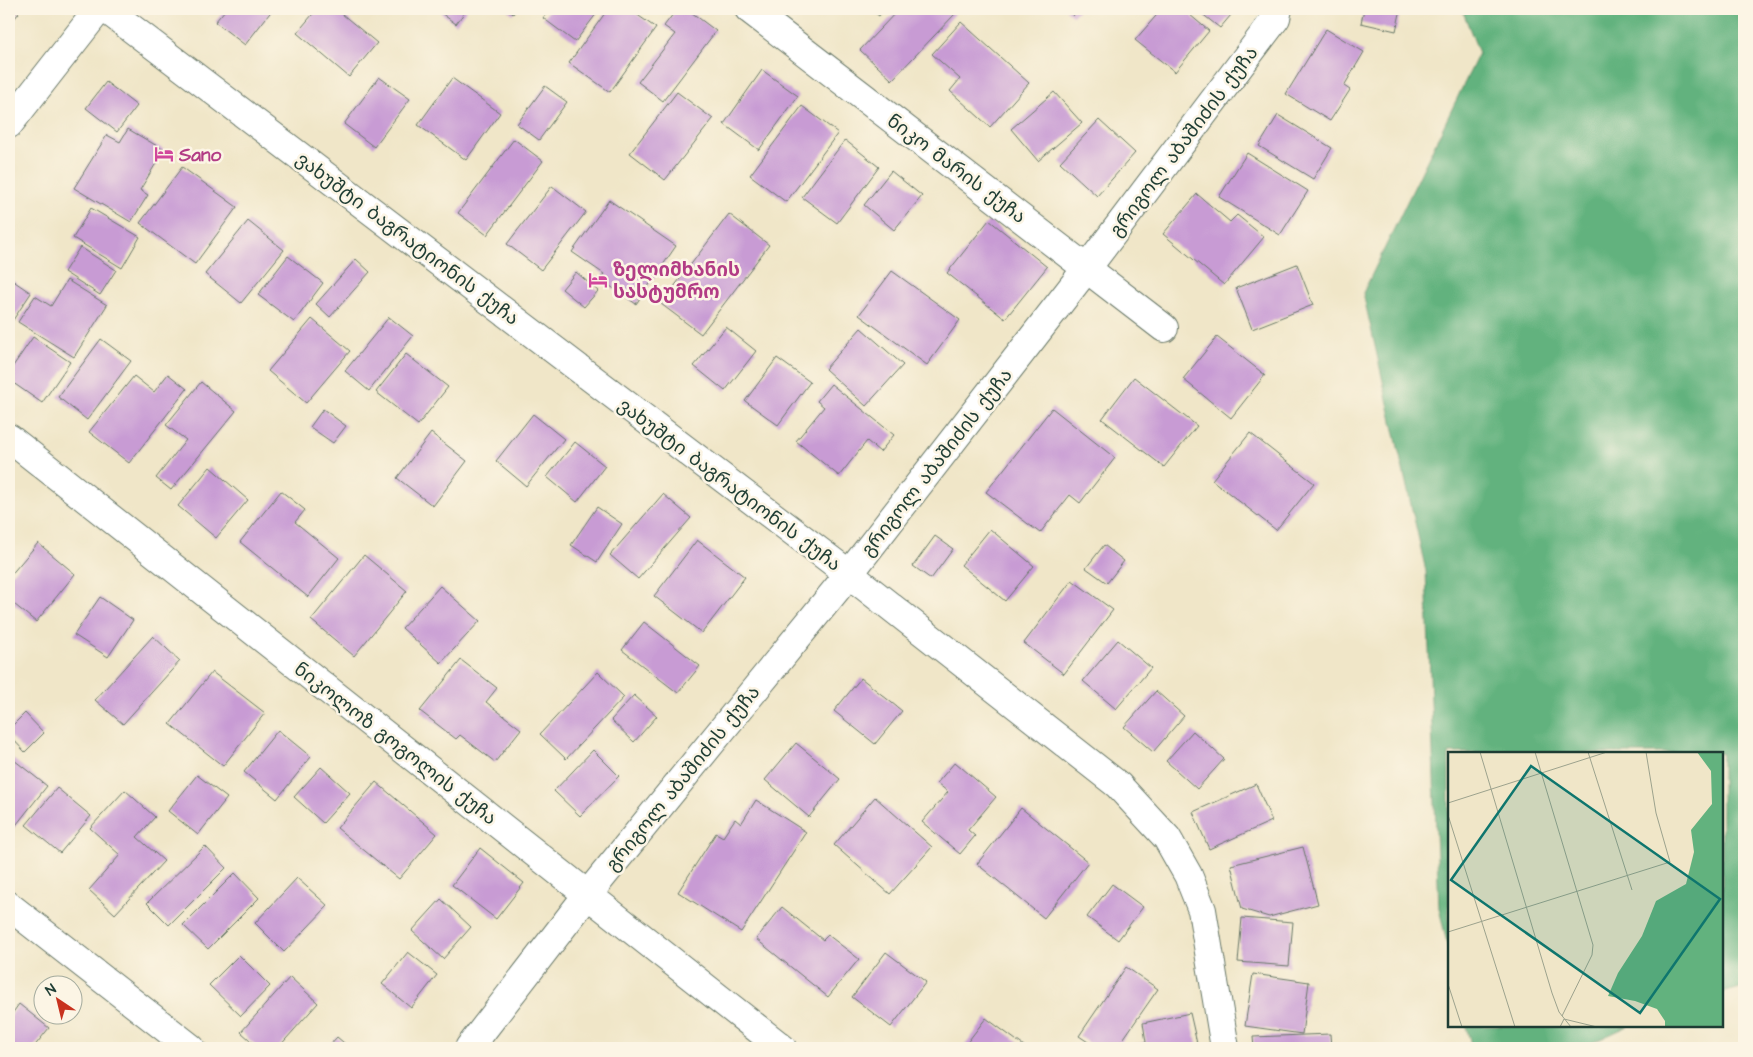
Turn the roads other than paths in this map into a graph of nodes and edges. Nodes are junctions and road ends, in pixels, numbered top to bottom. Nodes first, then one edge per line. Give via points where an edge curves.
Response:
1 (99, 9) edge
2 (106, 9) edge
3 (749, 9) edge
4 (1278, 9) edge
5 (9, 124) edge
6 (1088, 268) junction
7 (1164, 328) dead end
8 (9, 438) edge
9 (849, 574) junction
10 (588, 894) junction
11 (9, 906) edge
12 (191, 1048) edge
13 (469, 1048) edge
14 (782, 1048) edge
15 (1225, 1048) edge

1 - 5 street
2 - 9 street, ვახუშტი ბაგრატიონის ქუჩა
3 - 6 street, ნიკო მარის ქუჩა
4 - 6 street, გრიგოლ აბაშიძის ქუჩა via 1276,18
6 - 7 street, ნიკო მარის ქუჩა
6 - 9 street, გრიგოლ აბაშიძის ქუჩა
8 - 10 street, ნიკოლოზ გოგოლის ქუჩა
9 - 10 street, გრიგოლ აბაშიძის ქუჩა
9 - 15 street, ვახუშტი ბაგრატიონის ქუჩა via 1118,785 1167,838 1188,875 1202,910
10 - 13 street, გრიგოლ აბაშიძის ქუჩა
10 - 14 street, ნიკოლოზ გოგოლის ქუჩა
11 - 12 street

